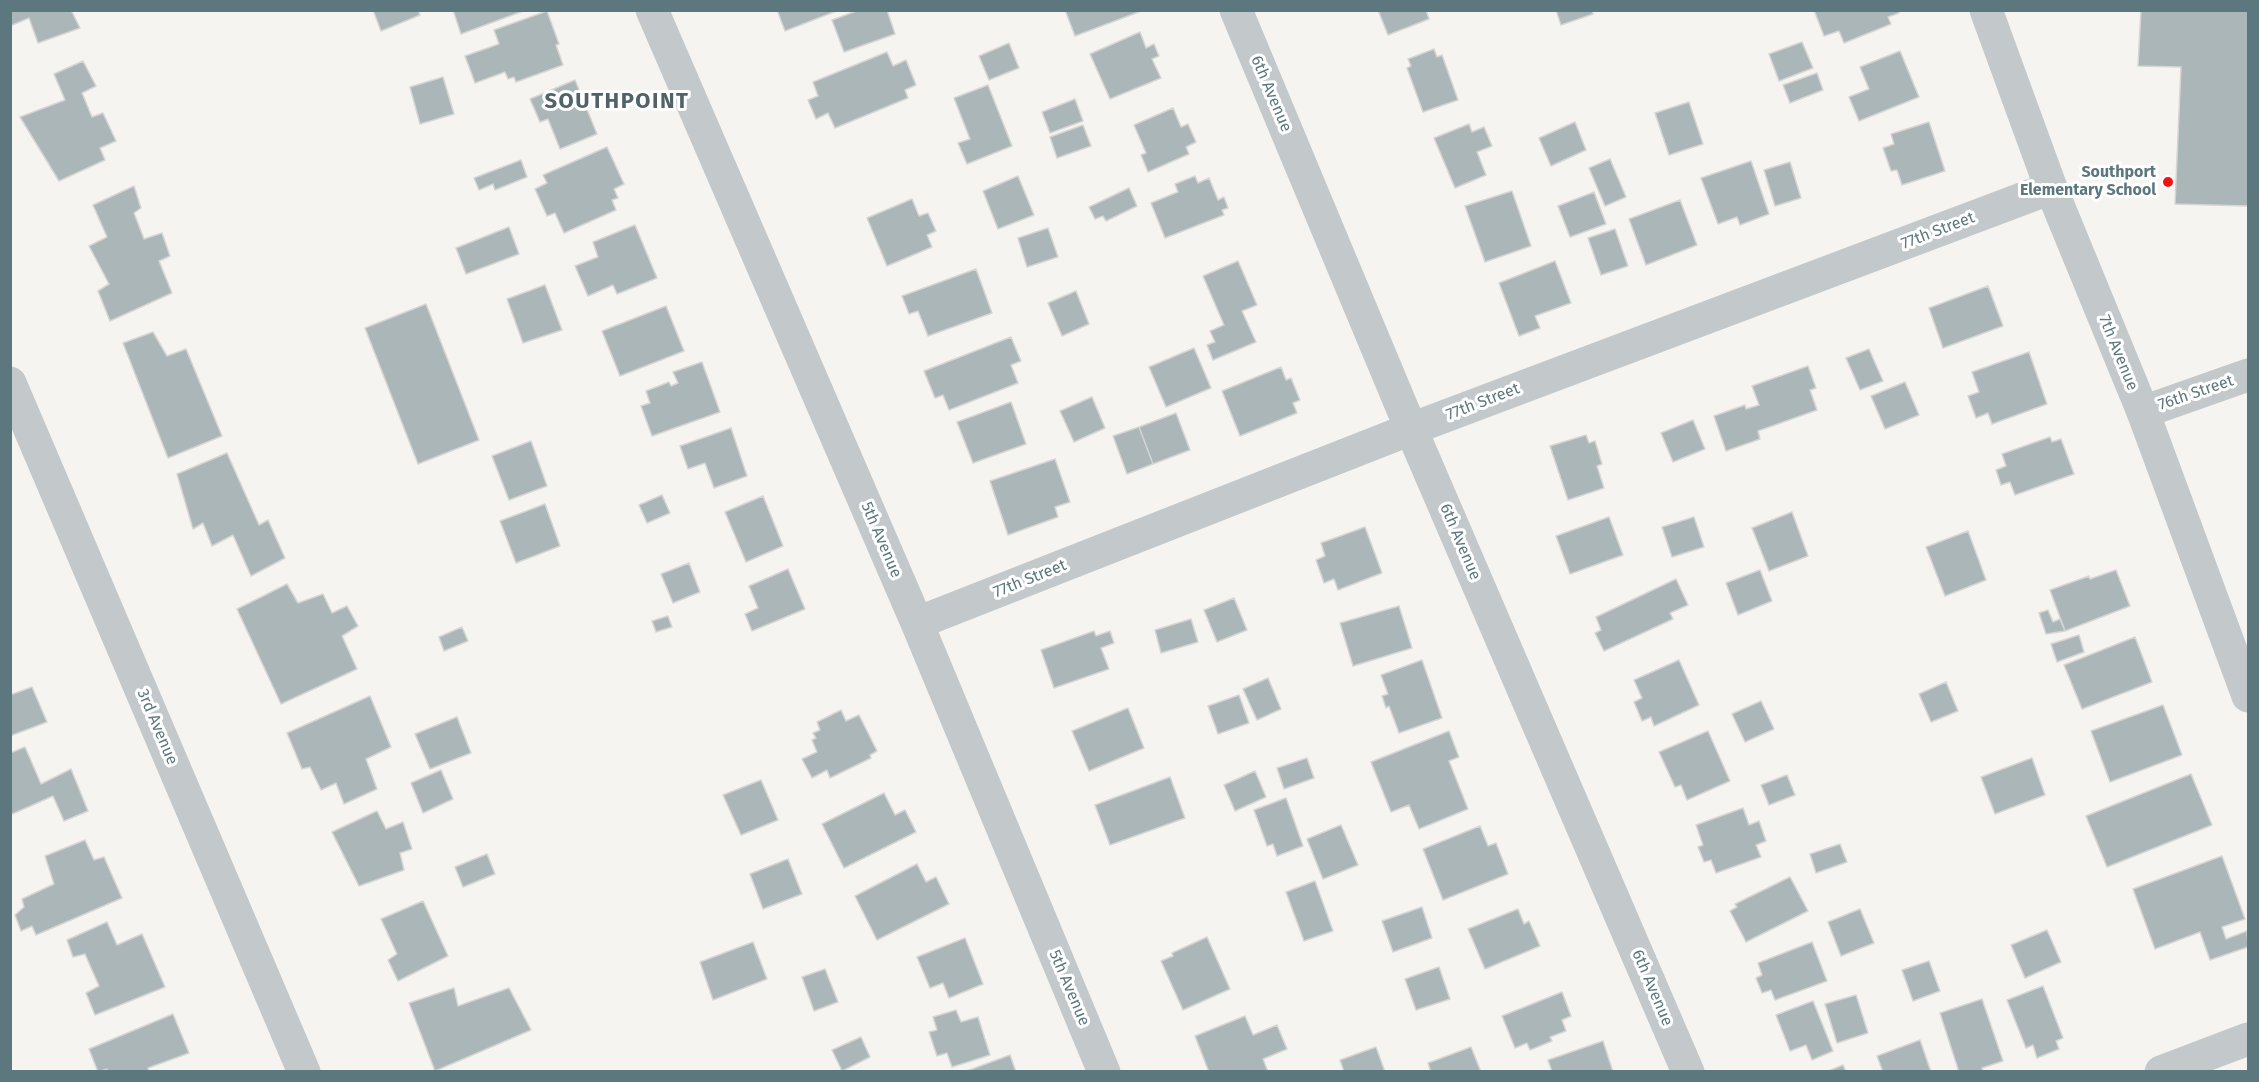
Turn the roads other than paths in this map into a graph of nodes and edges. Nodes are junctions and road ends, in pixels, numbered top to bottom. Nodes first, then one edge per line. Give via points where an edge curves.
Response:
1 (652, 10) edge
2 (1236, 10) edge
3 (1986, 10) edge
4 (2051, 188) junction
5 (2248, 375) edge
6 (10, 383) edge
7 (2143, 412) junction
8 (1411, 429) junction
9 (917, 623) junction
10 (2248, 696) edge
11 (2248, 1039) edge
12 (304, 1071) edge
13 (1104, 1071) edge
14 (1688, 1071) edge
15 (2161, 1071) edge

1 - 9 street, 5th Avenue
2 - 8 street, 6th Avenue
3 - 4 street, 7th Avenue
4 - 7 street, 7th Avenue
4 - 8 street, 77th Street
5 - 7 street, 76th Street
6 - 12 street, 3rd Avenue
7 - 10 street, 7th Avenue
8 - 9 street, 77th Street
8 - 14 street, 6th Avenue
9 - 13 street, 5th Avenue
11 - 15 street

